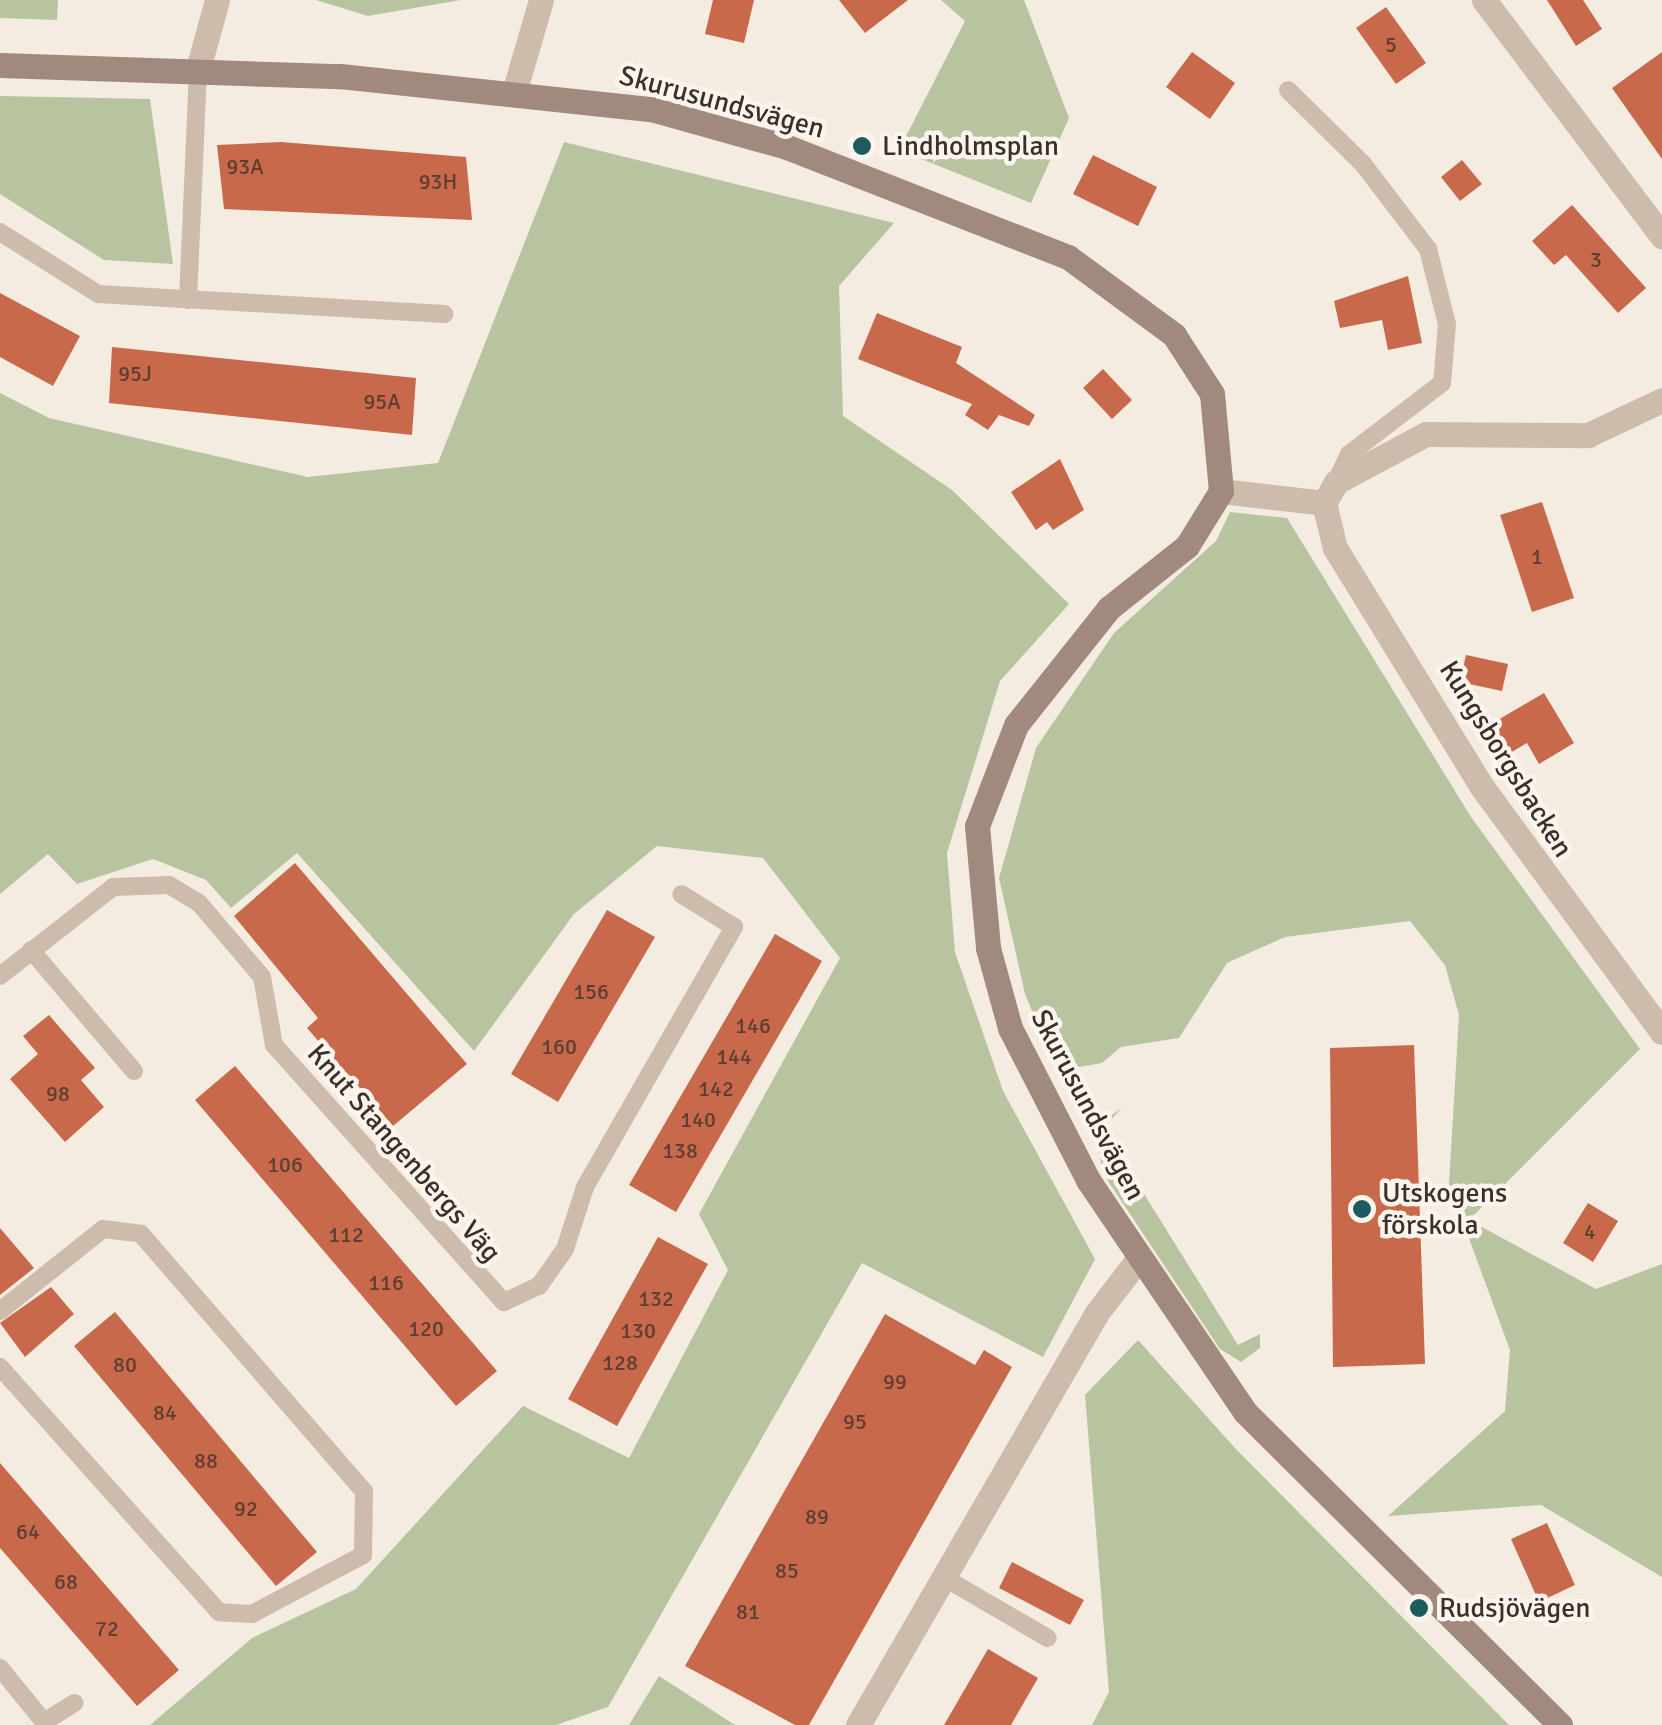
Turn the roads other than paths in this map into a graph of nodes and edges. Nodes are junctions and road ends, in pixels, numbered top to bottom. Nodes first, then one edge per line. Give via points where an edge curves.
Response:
1 (217, 0) edge
2 (541, 0) edge
3 (1484, 0) edge
4 (0, 65) edge
5 (198, 68) junction
6 (515, 89) junction
7 (1288, 90) dead end
8 (0, 232) edge
9 (1662, 236) edge
10 (188, 300) junction
11 (444, 314) dead end
12 (1662, 400) edge
13 (1221, 491) junction
14 (1330, 493) junction
15 (681, 894) dead end
16 (31, 950) junction
17 (0, 976) edge
18 (1662, 1032) edge
19 (134, 1071) dead end
20 (1139, 1258) junction
21 (0, 1312) edge
22 (0, 1367) edge
23 (943, 1577) junction
24 (1048, 1638) dead end
25 (0, 1668) edge
26 (75, 1704) dead end
27 (858, 1725) edge
28 (1560, 1725) edge

1 - 5 street
2 - 6 street
3 - 9 street
4 - 5 street, Skurusundsvägen
5 - 6 street, Skurusundsvägen
5 - 10 lane
6 - 13 street, Skurusundsvägen via 651,109 787,147 1068,257 1174,335 1196,364 1220,425
7 - 14 lane via 1363,164 1428,249 1447,324 1442,384 1349,454
8 - 10 lane via 98,294
10 - 11 lane
12 - 14 street via 1588,435 1426,434
13 - 14 street
13 - 20 street, Skurusundsvägen via 1188,546 1109,608 1036,693 978,826 988,948 1010,1028
14 - 18 street, Kungsborgsbacken via 1335,548 1482,787
15 - 16 lane, Knut Stangenbergs Väg via 734,927 585,1187 565,1248 538,1286 504,1302 274,1046 262,977 199,902 169,885 113,886
16 - 17 lane, Knut Stangenbergs Väg
16 - 19 lane
20 - 23 street via 1096,1314
20 - 28 street, Skurusundsvägen via 1245,1412
21 - 22 lane via 103,1228 141,1234 364,1491 363,1555 252,1614 219,1612
23 - 24 lane
23 - 27 street
25 - 26 lane via 44,1722

